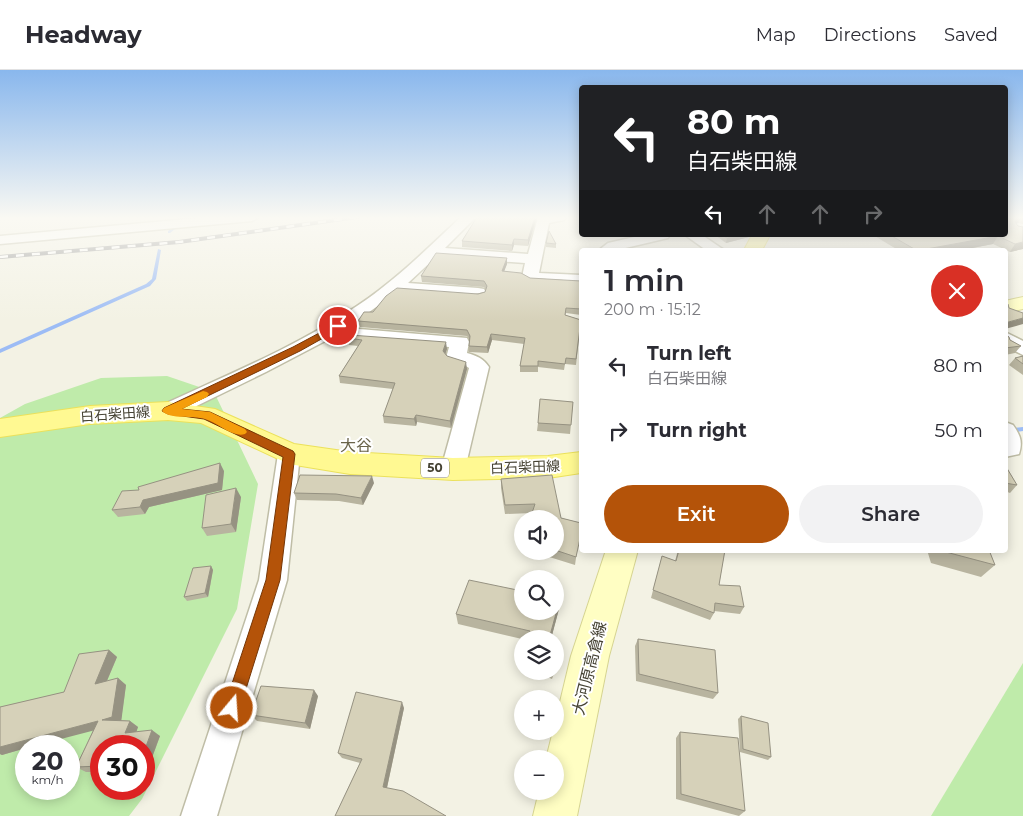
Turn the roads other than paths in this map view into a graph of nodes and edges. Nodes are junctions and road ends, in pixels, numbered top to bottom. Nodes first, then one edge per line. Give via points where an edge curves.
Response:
1 (433, 252) joint
2 (536, 252) edge
3 (534, 259) junction
4 (579, 280) edge
5 (394, 287) junction
6 (478, 294) edge
7 (327, 332) junction
8 (1008, 340) edge
9 (1023, 349) edge
10 (168, 411) junction
11 (0, 428) edge
12 (1008, 434) edge
13 (1008, 448) edge
14 (289, 454) junction
15 (579, 464) edge
16 (453, 469) junction
17 (621, 553) edge
18 (199, 816) edge
19 (555, 816) edge

1 - 3 street
1 - 5 street
2 - 3 street
3 - 4 street via 530,277
5 - 6 street
5 - 7 street
7 - 10 street
7 - 16 street via 460,342 456,358 469,359 479,367
8 - 9 street
10 - 11 main road, 白石柴田線 / 50 via 90,415
10 - 14 main road, 白石柴田線 / 50 via 206,415
12 - 13 street via 1014,442
14 - 16 main road, 白石柴田線 / 50 via 350,463
14 - 18 street via 273,580
15 - 16 main road, 白石柴田線 / 50
17 - 19 main road, 大河原高倉線 via 590,656

